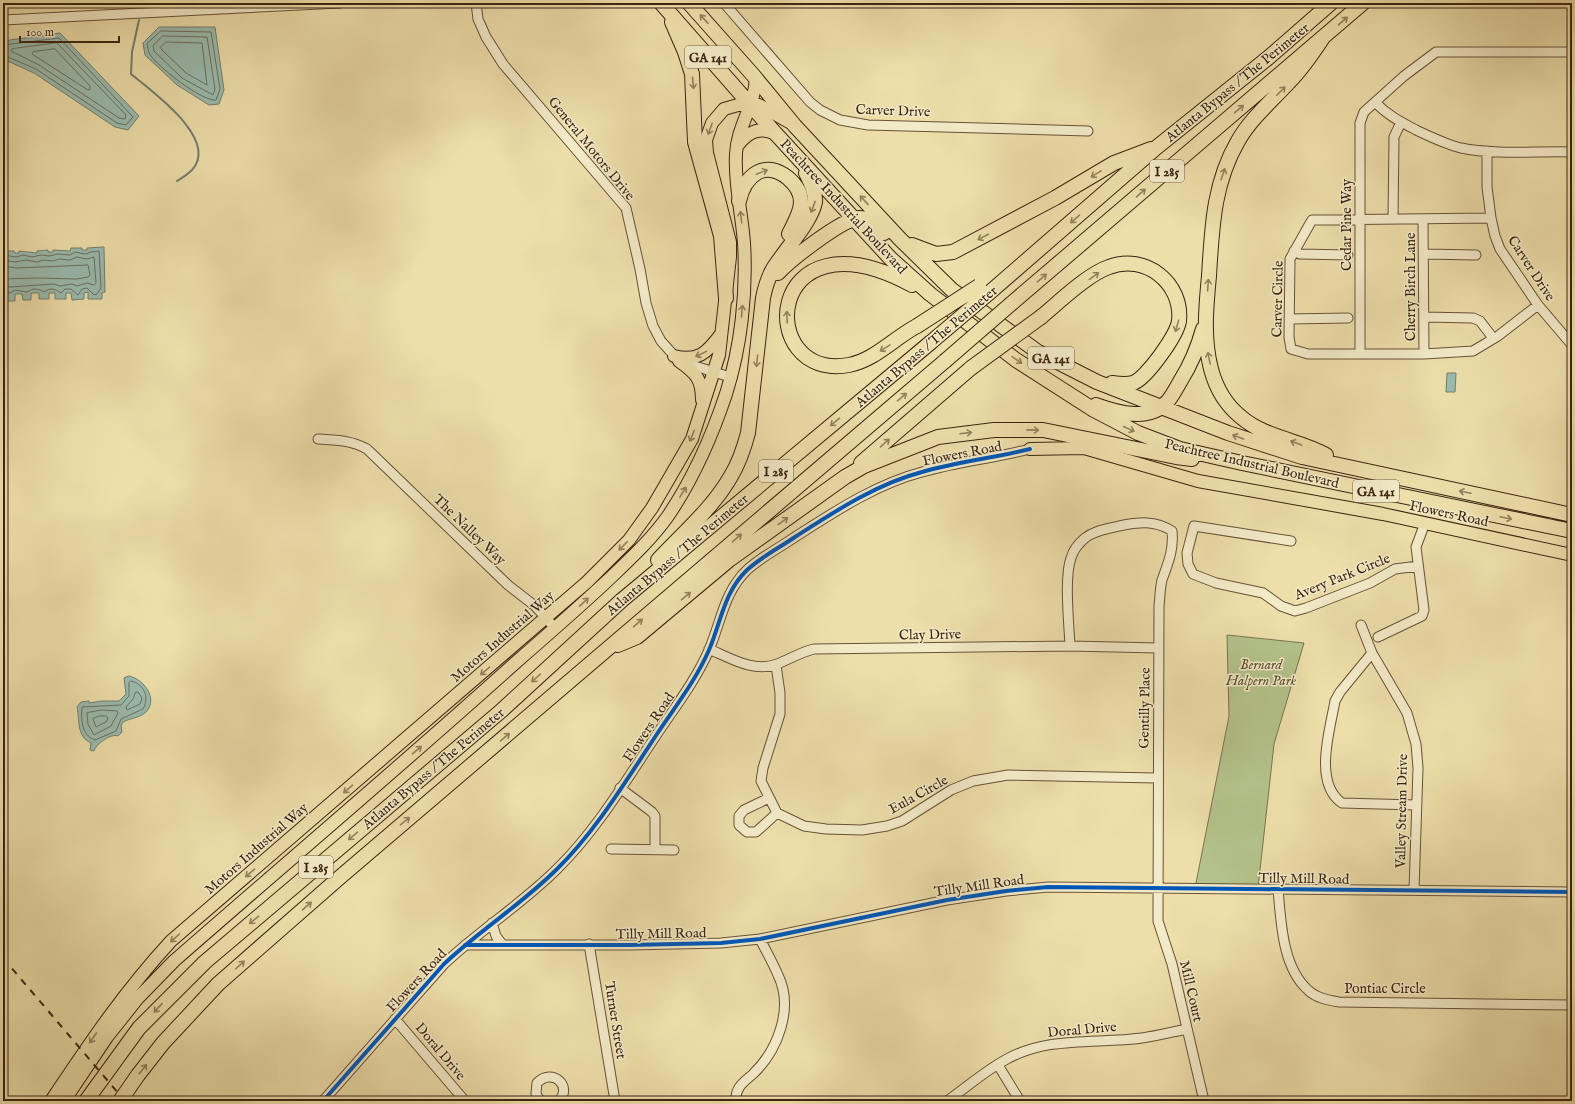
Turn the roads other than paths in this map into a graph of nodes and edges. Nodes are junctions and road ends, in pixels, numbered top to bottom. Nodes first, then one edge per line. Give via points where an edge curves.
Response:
1 (340, 3) edge
2 (476, 3) edge
3 (689, 3) edge
4 (724, 3) edge
5 (1331, 3) edge
6 (1363, 3) edge
7 (663, 5) edge
8 (3, 20) edge
9 (1322, 39) junction
10 (1572, 52) edge
11 (756, 78) junction
12 (1375, 102) junction
13 (751, 105) junction
14 (1401, 122) junction
15 (795, 126) junction
16 (1088, 131) dead end
17 (776, 134) junction
18 (736, 147) junction
19 (1157, 147) junction
20 (1487, 151) junction
21 (1572, 152) edge
22 (798, 158) junction
23 (739, 201) junction
24 (1491, 218) junction
25 (853, 219) junction
26 (1359, 219) junction
27 (1394, 219) junction
28 (1423, 219) junction
29 (900, 239) junction
30 (1294, 251) junction
31 (1424, 254) junction
32 (1348, 255) dead end
33 (1476, 255) dead end
34 (773, 270) junction
35 (952, 290) junction
36 (984, 290) junction
37 (930, 294) junction
38 (726, 298) junction
39 (1538, 305) junction
40 (1348, 318) dead end
41 (1424, 318) junction
42 (1289, 319) junction
43 (761, 322) junction
44 (1205, 324) junction
45 (722, 333) junction
46 (1493, 338) junction
47 (1572, 345) edge
48 (1360, 354) junction
49 (1424, 354) junction
50 (676, 358) junction
51 (714, 373) junction
52 (730, 377) junction
53 (1097, 382) junction
54 (1071, 396) junction
55 (1162, 407) junction
56 (701, 411) junction
57 (318, 439) dead end
58 (1030, 449) joint
59 (1242, 463) junction
60 (1344, 466) junction
61 (844, 477) junction
62 (1572, 514) edge
63 (1425, 523) junction
64 (1572, 531) edge
65 (1291, 541) dead end
66 (1572, 555) edge
67 (1418, 566) junction
68 (622, 600) junction
69 (546, 618) junction
70 (1361, 625) dead end
71 (555, 628) junction
72 (1378, 637) dead end
73 (1070, 646) junction
74 (1159, 648) junction
75 (609, 649) junction
76 (709, 649) junction
77 (1372, 653) junction
78 (776, 665) junction
79 (1157, 778) junction
80 (620, 788) junction
81 (769, 798) junction
82 (1416, 805) junction
83 (777, 813) junction
84 (611, 849) dead end
85 (655, 849) junction
86 (674, 850) dead end
87 (1157, 888) junction
88 (1278, 889) junction
89 (1414, 890) junction
90 (1572, 892) edge
91 (492, 923) junction
92 (760, 939) junction
93 (502, 944) junction
94 (590, 944) junction
95 (465, 945) junction
96 (1572, 1005) edge
97 (395, 1019) junction
98 (1187, 1029) junction
99 (998, 1065) junction
100 (538, 1098) edge
101 (459, 1099) edge
102 (51, 1101) edge
103 (64, 1101) edge
104 (86, 1101) edge
105 (120, 1101) edge
106 (323, 1101) edge
107 (528, 1101) edge
108 (559, 1101) edge
109 (615, 1101) edge
110 (736, 1101) edge
111 (947, 1101) edge
112 (1020, 1101) edge
113 (1204, 1101) edge

1 - 8 street
2 - 50 street, General Motors Drive via 478,19 503,64 626,208 653,326 661,341
11 -> 3 highway, Peachtree Industrial Boulevard / GA 141
4 - 16 street, Carver Drive via 805,97 820,110 840,120 858,124
5 - 19 highway, Atlanta Bypass / The Perimeter / I 285
9 -> 6 highway, Atlanta Bypass / The Perimeter / I 285
7 - 13 highway, Peachtree Industrial Boulevard / GA 141
7 -> 38 highway via 685,52 692,74 695,142 721,236
44 -> 9 highway via 1214,209 1223,172 1248,127 1290,82
75 -> 9 highway, Atlanta Bypass / The Perimeter / I 285, bridge
10 - 12 street, Cedar Pine Way via 1436,52
11 - 13 main road, Motors Industrial Way
11 - 15 highway, Peachtree Industrial Boulevard / GA 141
12 - 14 street via 1383,111
12 - 26 street, Cedar Pine Way via 1364,112 1360,123
13 - 15 main road, Motors Industrial Way via 766,108
13 - 17 highway, Peachtree Industrial Boulevard / GA 141
13 - 18 main road, Motors Industrial Way
13 -> 38 main road, Motors Industrial Way via 724,109 712,123 706,140 707,153 730,242
14 - 20 street via 1445,143
14 - 27 street via 1394,137
29 -> 15 highway, Peachtree Industrial Boulevard / GA 141
17 - 18 main road via 769,130 754,131
17 - 22 highway, Peachtree Industrial Boulevard / GA 141
18 - 23 main road, Motors Industrial Way
19 -> 29 highway via 1114,163 1055,198 953,252 930,253
19 -> 36 highway, Atlanta Bypass / The Perimeter / I 285 via 1027,260
20 - 21 street
20 - 24 street, Carver Drive
22 - 25 highway, Peachtree Industrial Boulevard / GA 141
22 -> 34 highway via 812,185 815,200 808,218
23 -> 34 highway via 742,189 751,177 767,169 781,172 799,192 800,211
52 -> 23 main road, Motors Industrial Way via 741,320 744,280 744,244
24 - 28 street, Carver Circle
24 - 39 street, Carver Drive via 1500,249
25 - 35 highway via 873,222 926,273
25 - 37 highway, Peachtree Industrial Boulevard / GA 141 via 890,258
25 - 43 highway via 797,254 778,272 768,292
26 - 27 street, Carver Circle
26 - 30 street, Carver Circle via 1312,220
26 - 48 street, Cedar Pine Way
27 - 28 street, Carver Circle
28 - 31 street, Cherry Birch Lane
29 - 35 highway, Peachtree Industrial Boulevard / GA 141
30 - 32 street via 1300,254
30 - 42 street, Carver Circle via 1290,259
31 - 33 street
31 - 41 street, Cherry Birch Lane
34 - 43 highway via 763,298
35 - 53 highway, Peachtree Industrial Boulevard / GA 141 via 1038,352
36 -> 37 highway, bridge via 917,326 879,352 844,366 829,366 810,358 799,348 788,328 787,306 791,292 803,277 815,270 838,264 884,271
36 -> 68 highway, Atlanta Bypass / The Perimeter / I 285, bridge via 930,343
37 -> 54 highway, Peachtree Industrial Boulevard / GA 141 via 1016,360
38 - 45 main road, Motors Industrial Way
39 - 46 street, Carver Circle
39 - 47 street, Carver Drive
40 - 42 street
41 - 46 street via 1473,318 1480,321
41 - 49 street, Cherry Birch Lane
42 - 48 street, Carver Circle via 1291,349 1308,354
43 -> 68 highway via 748,434 731,477 709,506
44 - 55 highway via 1187,370 1169,401
60 -> 44 highway via 1323,453 1265,432 1234,411 1220,392 1211,370
45 -> 50 main road via 703,355
45 - 51 main road, Motors Industrial Way
46 - 49 street, Carver Circle via 1473,351
48 - 49 street, Carver Circle
50 - 51 street
50 - 56 main road via 692,370 700,382
51 - 52 street
51 - 56 main road, Motors Industrial Way
71 -> 52 main road, Motors Industrial Way via 631,558 666,518 686,487 710,438
53 - 55 highway, Peachtree Industrial Boulevard / GA 141
61 -> 53 highway, bridge via 971,368 1101,271 1118,264 1143,265 1154,270 1169,284 1176,296 1179,321 1172,338 1156,361 1134,383 1122,385
54 - 55 highway via 1130,414 1144,413
54 -> 59 highway, Peachtree Industrial Boulevard / GA 141 via 1153,440
60 -> 55 highway, Peachtree Industrial Boulevard / GA 141 via 1264,446
56 -> 69 main road, Motors Industrial Way via 692,439 672,476 636,530 587,582
57 - 69 street, The Nalley Way via 342,440 367,449
58 - 63 main road, Flowers Road via 1084,448 1198,481
58 - 76 street, Flowers Road via 906,476 830,515 763,558 742,576 725,602
61 -> 59 highway via 864,466 938,437 994,430 1043,430 1176,457
59 -> 64 highway, Peachtree Industrial Boulevard / GA 141
62 -> 60 highway, Peachtree Industrial Boulevard / GA 141
75 -> 61 highway via 637,637 729,560
63 - 66 main road, Flowers Road
63 - 67 street via 1416,547
65 - 67 street, Avery Park Circle via 1194,526 1187,553 1188,564 1193,574 1216,583 1263,593 1281,606 1295,611 1370,583 1395,569
67 - 72 street via 1424,610 1422,616
68 -> 104 highway, Atlanta Bypass / The Perimeter / I 285 via 500,711 205,962 139,1028
69 - 71 street, The Nalley Way
69 -> 102 main road, Motors Industrial Way via 171,941 138,977 102,1024
70 - 77 street, Valley Stream Drive
103 -> 71 main road, Motors Industrial Way via 107,1037 138,998 174,961
73 - 74 street, Clay Drive
73 - 74 street, Gentilly Place via 1068,587 1071,558 1080,543 1096,531 1129,524 1161,524 1172,531 1174,544 1162,582
73 - 78 street, Clay Drive via 814,649 800,652
74 - 79 street, Gentilly Place
105 -> 75 highway, Atlanta Bypass / The Perimeter / I 285 via 163,1044 218,984
76 - 78 street, Clay Drive via 756,668
76 - 80 street, Flowers Road via 693,679
77 - 82 street, Valley Stream Drive via 1407,713 1412,728 1418,768
77 - 82 street via 1335,701 1325,761 1328,785 1342,803
78 - 81 street via 780,714 763,768 762,781
79 - 83 street, Eula Circle via 1008,776 973,781 951,790 902,821 862,830 804,826
79 - 87 street, Gentilly Place
80 - 85 street via 655,816
80 - 91 street, Flowers Road via 569,857 529,895
81 - 83 street
81 - 83 street via 744,810 739,816 740,825 747,832 756,832
82 - 89 street, Valley Stream Drive
84 - 85 street
85 - 86 street
87 - 88 street, Tilly Mill Road
87 - 92 street, Tilly Mill Road via 1076,886 1006,891 895,910
87 - 98 street, Mill Court via 1158,921 1172,964
88 - 89 street, Tilly Mill Road
88 - 96 street, Pontiac Circle via 1291,965 1298,980 1308,991 1322,999 1339,1002
89 - 90 street, Tilly Mill Road
91 - 93 street
91 - 95 street, Flowers Road
92 - 94 street, Tilly Mill Road via 721,943
92 - 110 street via 779,976 784,996 784,1018 769,1056 740,1085
93 - 94 street, Tilly Mill Road
93 - 95 street, Tilly Mill Road
94 - 109 street, Turner Street
95 - 97 street, Flowers Road
97 - 101 street, Doral Drive
97 - 106 street, Flowers Road
98 - 99 street, Doral Drive via 1141,1038 1052,1044 1023,1052
98 - 113 street, Mill Court
99 - 111 street, Doral Drive
99 - 112 street
100 - 107 street
100 - 108 street via 537,1084 552,1076 557,1078 563,1087 564,1093

